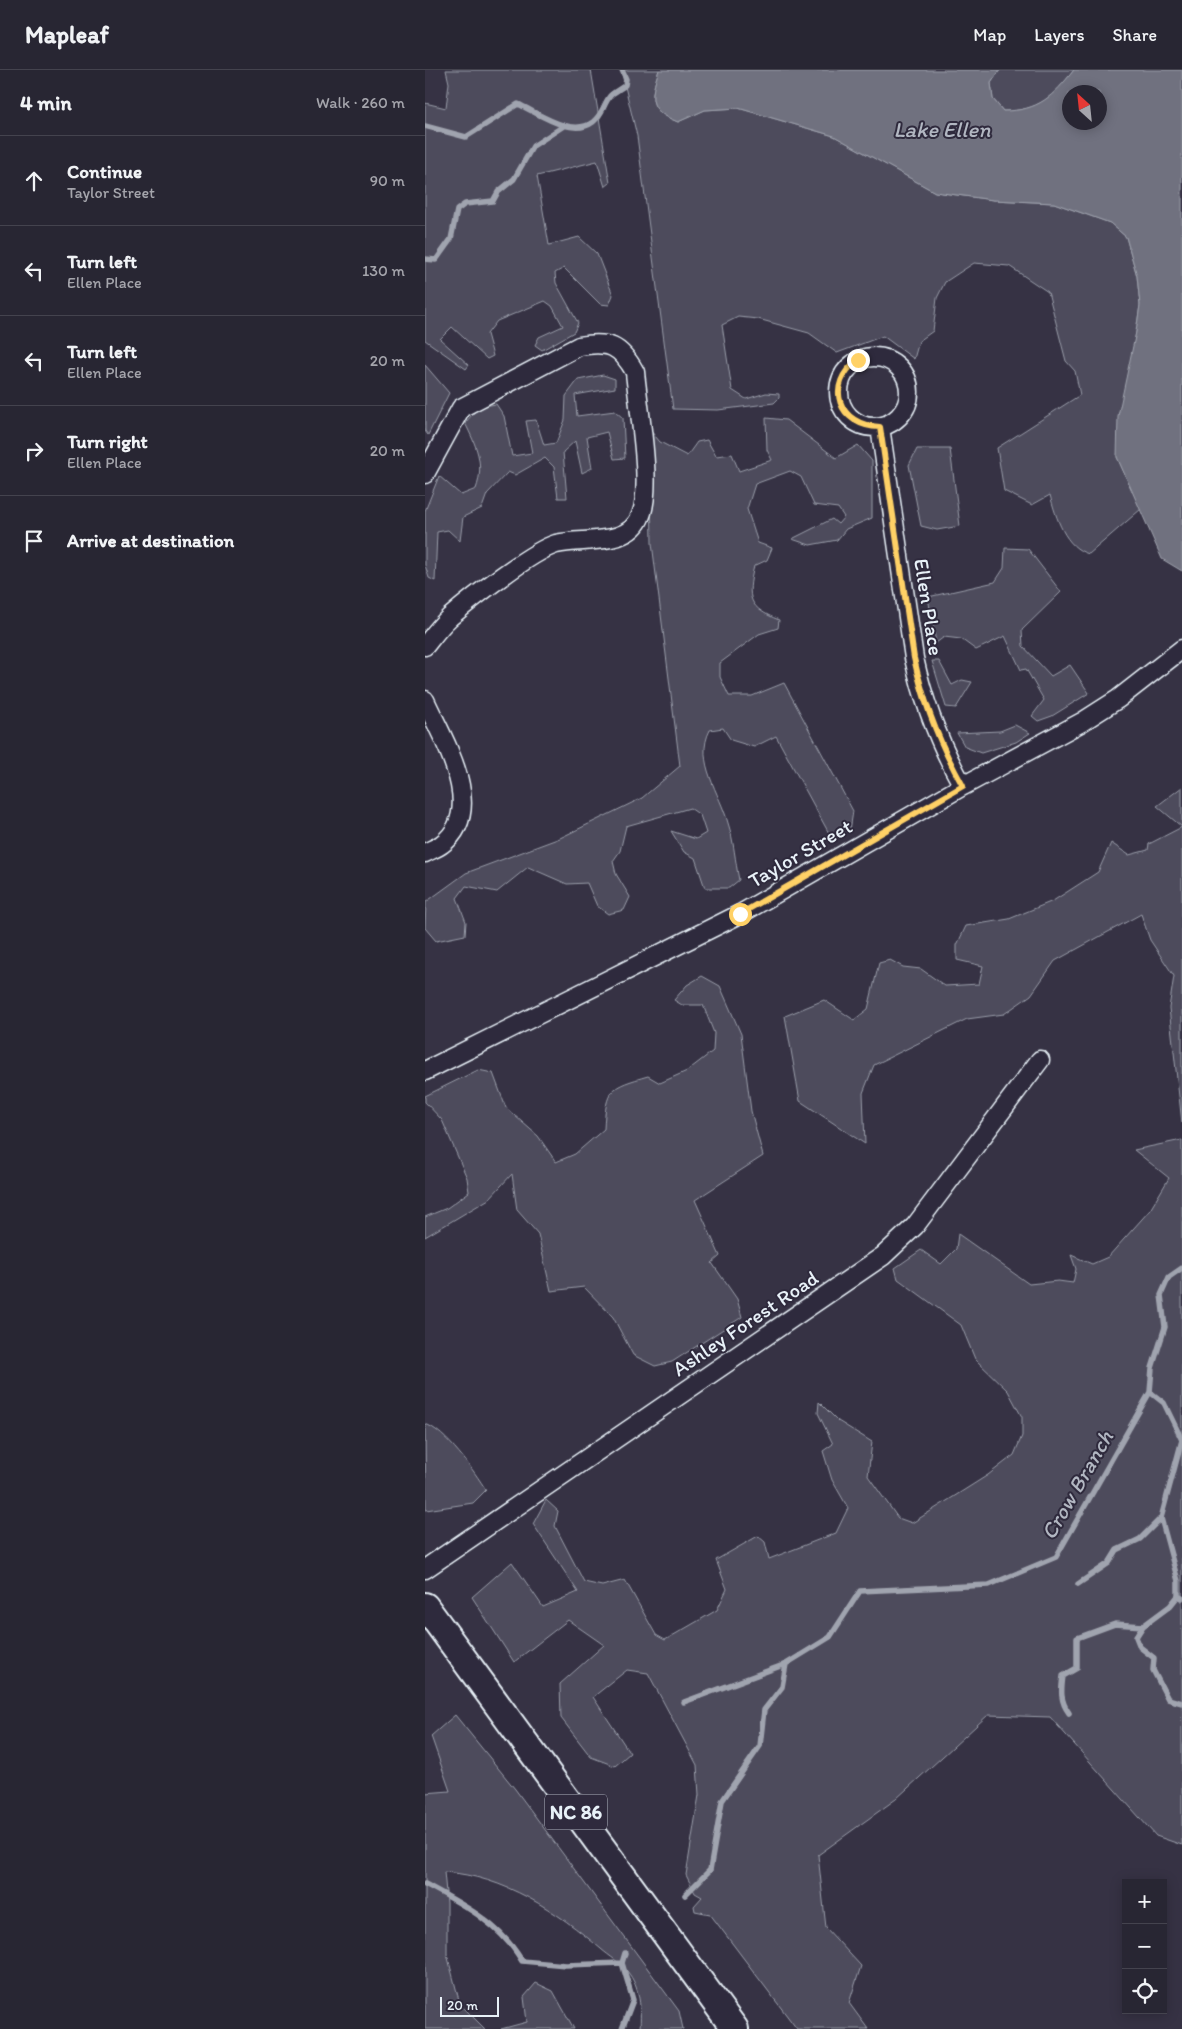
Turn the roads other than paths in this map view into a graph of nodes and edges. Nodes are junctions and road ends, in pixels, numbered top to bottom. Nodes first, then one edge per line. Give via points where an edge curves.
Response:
1 (880, 427) junction
2 (425, 474) edge
3 (425, 646) edge
4 (1182, 649) edge
5 (425, 700) edge
6 (963, 786) junction
7 (425, 853) edge
8 (1040, 1060) dead end
9 (425, 1071) edge
10 (425, 1569) edge
11 (425, 1606) edge
12 (735, 2029) edge

1 - 1 street via 891,423 903,412 909,386 899,366 885,358 869,357 858,360 846,371 839,386 839,397 842,408 854,420 869,427
1 - 6 street, Ellen Place via 912,649 921,690 944,752
2 - 3 street via 461,408 579,346 599,343 612,346 626,356 635,372 647,493 634,528 624,535 554,545 535,554 449,618
4 - 6 street, Taylor Street via 1118,699 1082,722
5 - 7 street via 461,785 462,806 454,830 443,844
6 - 9 street, Taylor Street via 740,914
8 - 10 street, Ashley Forest Road via 915,1226 883,1256
11 - 12 main road, NC 86

